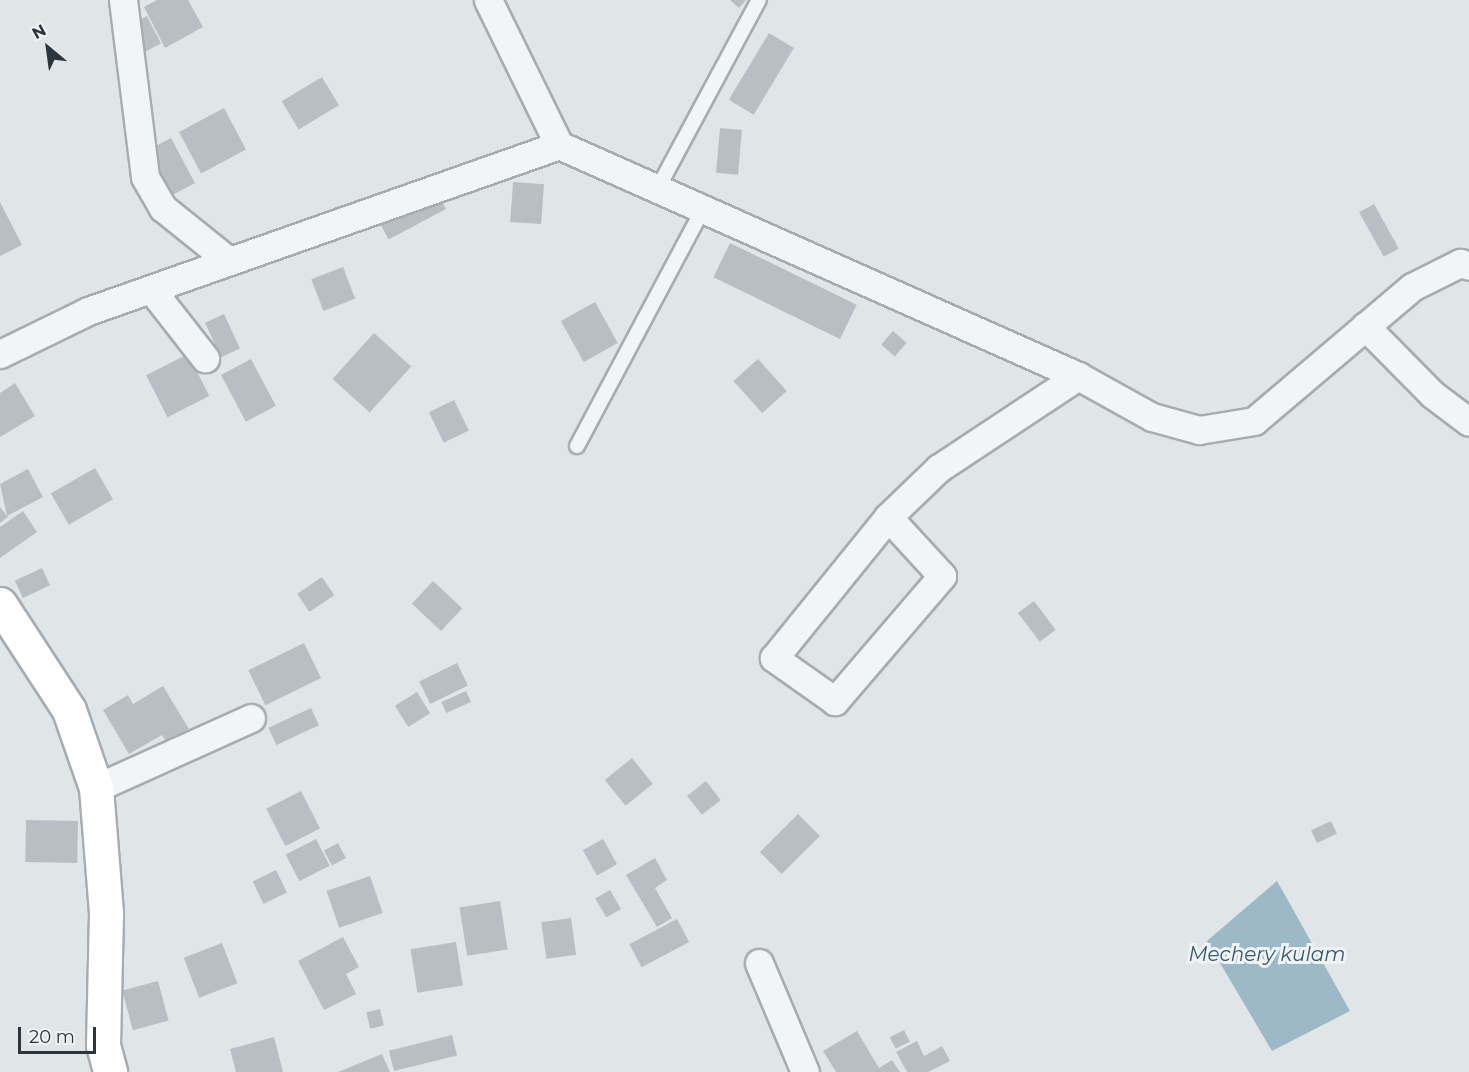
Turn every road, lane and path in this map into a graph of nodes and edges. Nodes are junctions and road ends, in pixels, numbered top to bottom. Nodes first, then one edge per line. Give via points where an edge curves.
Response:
1 (123, 0) edge
2 (488, 0) edge
3 (759, 0) edge
4 (559, 145) junction
5 (658, 188) junction
6 (703, 209) junction
7 (229, 261) junction
8 (1469, 266) edge
9 (151, 289) junction
10 (1365, 326) junction
11 (0, 354) edge
12 (205, 358) dead end
13 (1078, 376) junction
14 (1469, 422) edge
15 (577, 446) dead end
16 (888, 517) junction
17 (0, 604) edge
18 (251, 718) dead end
19 (96, 788) junction
20 (759, 963) dead end
21 (110, 1072) edge
22 (805, 1072) edge

1 - 7 street via 145,177 163,208
2 - 4 street
3 - 5 lane
4 - 5 street
4 - 7 street
5 - 6 street
6 - 13 street
6 - 15 lane
7 - 9 street
8 - 10 street via 1460,263 1412,286
9 - 11 street
9 - 12 street
10 - 13 street via 1254,421 1199,430 1152,417
10 - 14 street via 1432,394
13 - 16 street via 939,468
16 - 16 street via 942,576 836,701 774,658
17 - 19 main road via 69,710
18 - 19 street
19 - 21 main road via 106,914 103,1045
20 - 22 street

